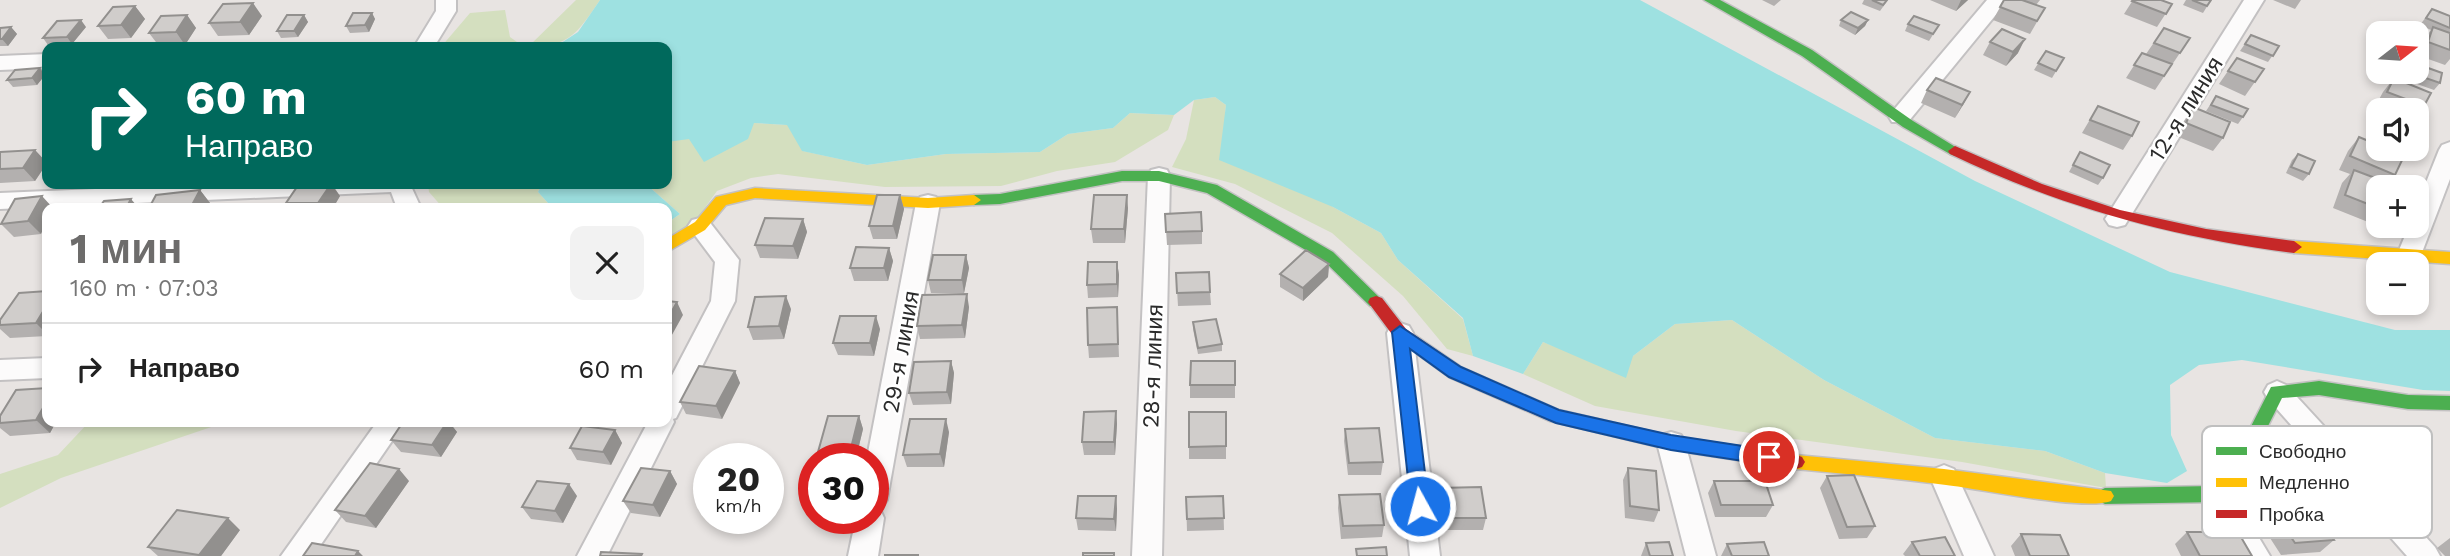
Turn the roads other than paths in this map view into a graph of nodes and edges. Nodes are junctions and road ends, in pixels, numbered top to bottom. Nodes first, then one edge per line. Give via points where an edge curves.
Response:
1 (446, 0) edge
2 (1710, 0) edge
3 (1998, 0) edge
4 (2254, 0) edge
5 (1735, 5) edge
6 (427, 42) edge
7 (42, 61) edge
8 (0, 63) edge
9 (1900, 117) junction
10 (2450, 150) edge
11 (1159, 176) junction
12 (282, 189) edge
13 (0, 201) edge
14 (928, 204) junction
15 (2117, 219) junction
16 (699, 226) junction
17 (672, 243) edge
18 (2411, 252) edge
19 (2366, 253) edge
20 (2429, 257) edge
21 (2450, 258) edge
22 (1400, 332) junction
23 (42, 368) edge
24 (0, 370) edge
25 (2277, 392) junction
26 (672, 400) edge
27 (2450, 403) edge
28 (2260, 426) edge
29 (2307, 426) edge
30 (388, 427) edge
31 (658, 427) edge
32 (884, 443) edge
33 (1671, 443) junction
34 (1944, 477) junction
35 (2202, 494) edge
36 (867, 534) edge
37 (2244, 538) edge
38 (2408, 538) edge
39 (296, 556) edge
40 (592, 556) edge
41 (863, 556) edge
42 (1147, 556) edge
43 (1425, 556) edge
44 (1701, 556) edge
45 (1979, 556) edge
46 (2255, 556) edge
47 (2424, 556) edge

1 - 6 street via 446,11
2 - 5 street
3 - 9 street
4 - 15 street, 12-я линия
5 - 9 street
7 - 8 street
9 - 15 street via 1938,142 2015,180
10 - 18 street
11 - 14 street via 1122,176 1000,200
11 - 22 street via 1212,189 1328,256 1371,295
11 - 42 street, 28-я линия
12 - 13 street
14 - 16 street via 755,193 720,201
14 - 32 street, 29-я линия
15 - 19 street via 2185,234
16 - 17 street
16 - 26 street via 727,260 723,301
20 - 21 street
22 - 33 street via 1455,372 1556,416
22 - 43 street
23 - 24 street
25 - 27 street via 2319,388 2409,402
25 - 28 street
25 - 29 street
30 - 39 street
31 - 40 street
33 - 34 street via 1818,465
33 - 44 street
34 - 35 street via 2080,496
34 - 45 street
36 - 41 street
37 - 46 street
38 - 47 street

